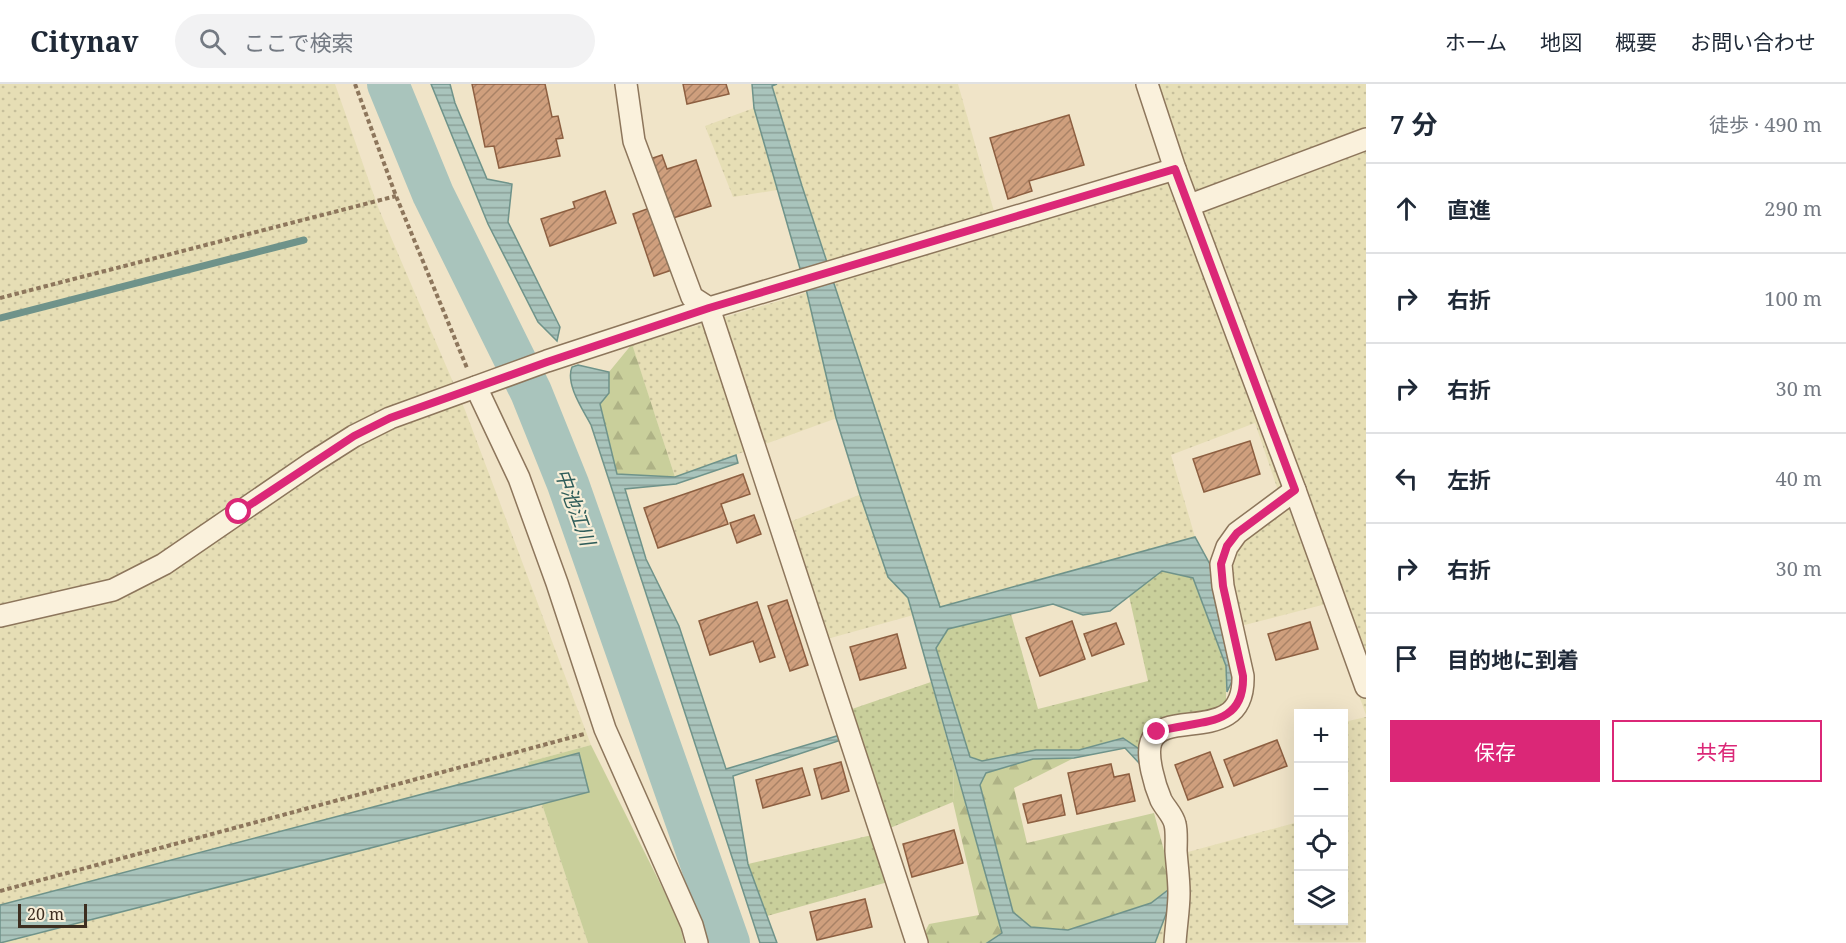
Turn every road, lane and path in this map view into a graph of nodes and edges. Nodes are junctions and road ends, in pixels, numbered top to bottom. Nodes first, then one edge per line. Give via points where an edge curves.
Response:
1 (355, 84) edge
2 (626, 84) edge
3 (1147, 84) edge
4 (1366, 139) edge
5 (1175, 169) junction
6 (396, 196) junction
7 (1190, 205) junction
8 (0, 297) edge
9 (709, 308) junction
10 (476, 387) junction
11 (1295, 490) junction
12 (0, 616) edge
13 (1366, 687) edge
14 (605, 729) junction
15 (0, 891) edge
16 (697, 943) edge
17 (917, 943) edge
18 (1175, 943) edge

1 - 6 path
2 - 9 street via 634,141 692,297
3 - 5 street
4 - 7 street
5 - 7 street
5 - 9 street
6 - 8 path
6 - 10 path
7 - 11 street
9 - 10 street
9 - 17 street
10 - 12 street via 390,418 354,436 164,564 113,590
10 - 14 street via 519,478
11 - 13 street
11 - 18 street via 1237,533 1221,564 1243,676 1237,705 1224,717 1157,732 1151,742 1149,759 1161,798 1175,823 1179,894
14 - 15 path
14 - 16 street

